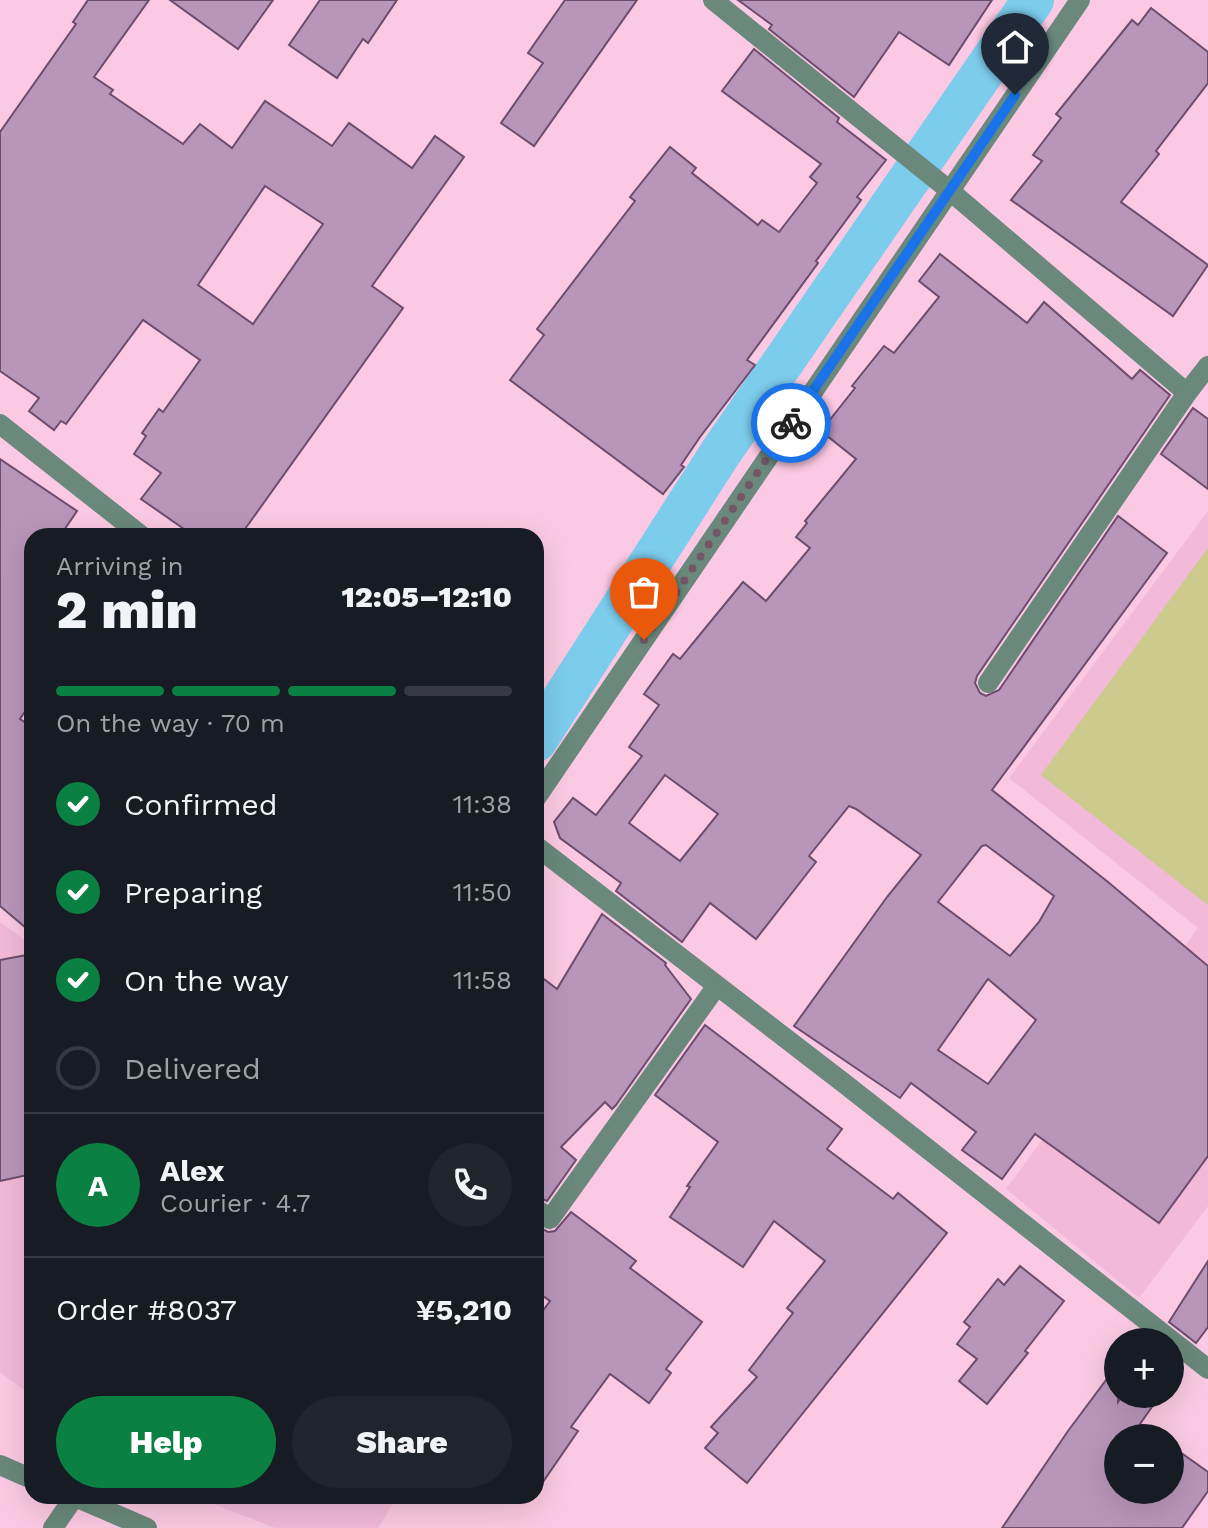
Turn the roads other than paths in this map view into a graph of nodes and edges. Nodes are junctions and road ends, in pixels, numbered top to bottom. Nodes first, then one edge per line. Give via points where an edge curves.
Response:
1 (713, 0) edge
2 (1080, 0) edge
3 (942, 184) junction
4 (1208, 366) edge
5 (1187, 393) junction
6 (0, 424) edge
7 (132, 528) edge
8 (988, 683) dead end
9 (544, 786) edge
10 (544, 852) edge
11 (716, 987) junction
12 (544, 1215) edge
13 (1208, 1369) edge
14 (0, 1465) edge
15 (24, 1476) edge
16 (69, 1504) edge
17 (92, 1504) edge
18 (53, 1528) edge
19 (147, 1528) edge

1 - 3 street
2 - 3 street
3 - 5 street
3 - 9 street
4 - 5 street
5 - 8 street
6 - 7 street
10 - 11 street
11 - 12 street via 550,1219
11 - 13 street
14 - 15 street
16 - 18 street
17 - 19 street

